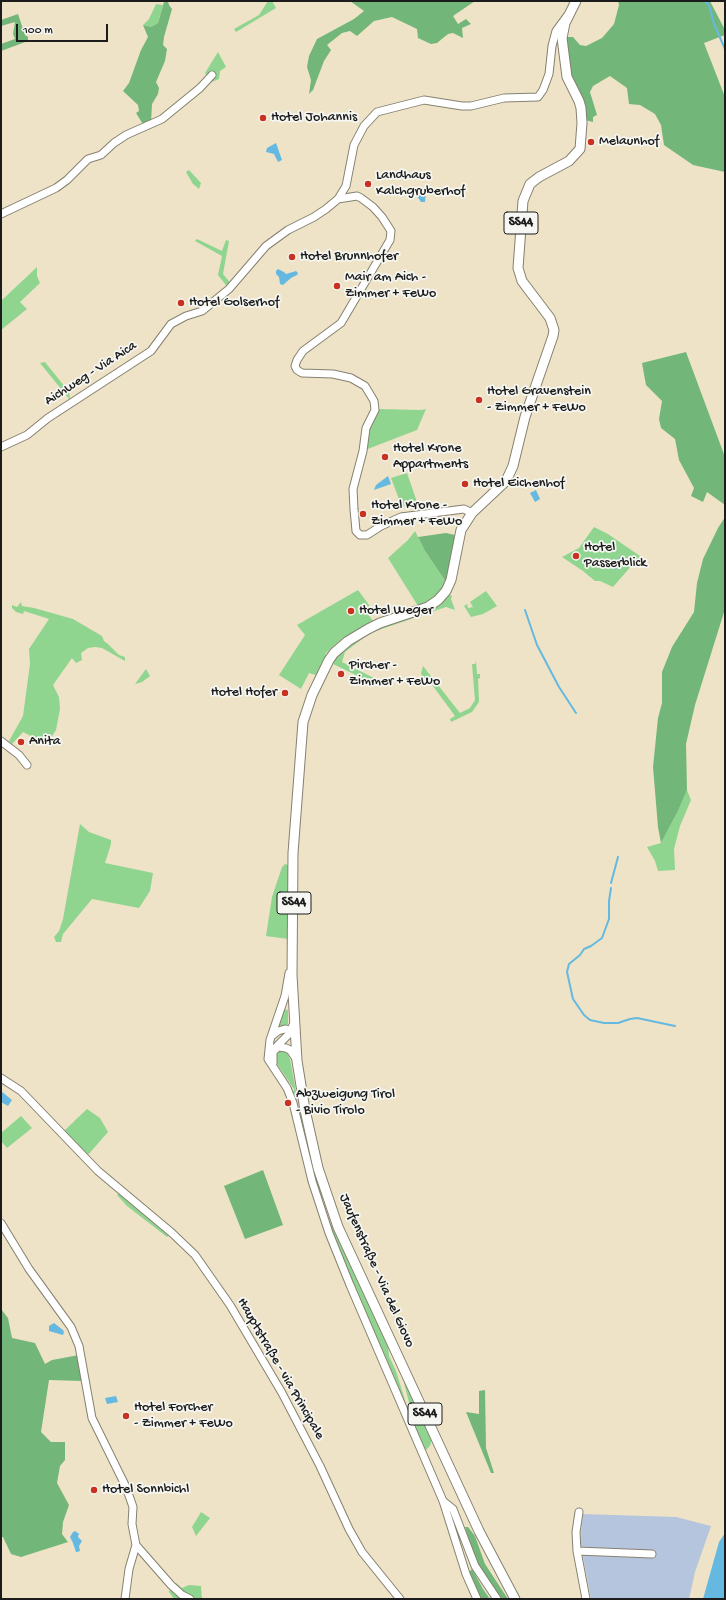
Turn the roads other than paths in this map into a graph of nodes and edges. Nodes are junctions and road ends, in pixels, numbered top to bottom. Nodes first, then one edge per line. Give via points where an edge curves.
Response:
1 (576, 1) edge
2 (571, 10) junction
3 (212, 75) dead end
4 (338, 199) junction
5 (1, 214) edge
6 (1, 447) edge
7 (472, 513) junction
8 (1, 741) edge
9 (27, 765) dead end
10 (293, 943) junction
11 (294, 1022) junction
12 (291, 1032) junction
13 (270, 1040) junction
14 (296, 1041) junction
15 (273, 1051) junction
16 (297, 1061) junction
17 (273, 1067) junction
18 (1, 1078) edge
19 (1, 1223) edge
20 (443, 1501) junction
21 (578, 1512) dead end
22 (136, 1545) junction
23 (577, 1551) junction
24 (652, 1554) dead end
25 (125, 1599) edge
26 (190, 1599) edge
27 (400, 1599) edge
28 (477, 1599) edge
29 (497, 1599) edge
30 (515, 1599) edge
31 (586, 1599) edge

1 - 2 main road, Jaufenstraße - Via del Giovo / SS44
2 - 4 street, Aichweg - Via Aica via 556,31 548,74 538,97 504,98 471,106 424,100 377,112 364,126 354,145 346,186
2 - 7 main road, Jaufenstraße - Via del Giovo / SS44 via 562,38 567,77 581,108 580,149 570,162 530,184 523,201 518,262 522,280 550,318 553,336 525,417 509,477
3 - 5 street via 162,119 126,135 101,155 88,159 56,188
4 - 6 street, Aichweg - Via Aica via 266,246 225,292 202,311 171,324 151,351 48,418 27,435
4 - 7 street, Aichweg - Via Aica via 357,196 361,198 373,207 391,231 390,240 341,323 303,351 296,366 302,373 333,374 351,378 364,385 374,401 375,410 366,428 353,489 356,531 366,535 401,517 464,509
7 - 10 main road, Jaufenstraße - Via del Giovo / SS44 via 459,536 454,570 446,591 428,607 380,623 348,642 329,660 312,695 303,722 299,768 293,852
8 - 9 street
10 - 11 main road, Jaufenstraße - Via del Giovo / SS44
10 - 13 street via 285,996
11 - 12 street
11 - 14 main road, Jaufenstraße - Via del Giovo / SS44
12 - 13 street via 287,1029 280,1030 273,1034
12 - 14 street
12 - 15 street
13 - 17 street via 268,1056
14 - 16 main road, Jaufenstraße - Via del Giovo / SS44
15 - 16 street via 286,1048
15 - 17 street
16 - 30 main road, Jaufenstraße - Via del Giovo / SS44 via 312,1148 338,1227 479,1530
17 - 20 street via 293,1102 312,1181 339,1259
18 - 27 street, Hauptstraße - via Principale via 21,1091 98,1171 172,1233 195,1256 265,1363 302,1429 362,1552
19 - 22 street via 29,1269 71,1327 79,1346 92,1418 126,1487 133,1507 132,1524
20 - 28 street via 466,1574
20 - 29 street via 453,1509 475,1566
21 - 23 street
22 - 25 street via 129,1569
22 - 26 street via 171,1585
23 - 24 street
23 - 31 street

